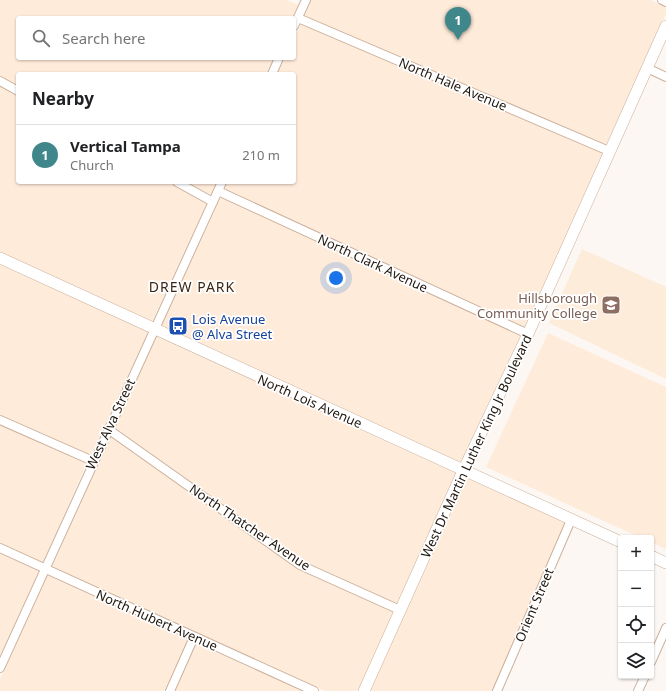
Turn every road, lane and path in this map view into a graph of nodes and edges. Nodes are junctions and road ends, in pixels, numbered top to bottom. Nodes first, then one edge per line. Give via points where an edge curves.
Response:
1 (662, 0) edge
2 (303, 1) edge
3 (666, 2) edge
4 (298, 18) junction
5 (296, 22) edge
6 (666, 26) edge
7 (278, 60) edge
8 (647, 68) junction
9 (273, 72) edge
10 (666, 77) edge
11 (0, 81) edge
12 (16, 90) edge
13 (609, 151) junction
14 (181, 184) edge
15 (221, 184) edge
16 (218, 191) junction
17 (213, 202) junction
18 (0, 258) edge
19 (154, 330) junction
20 (528, 334) junction
21 (0, 420) edge
22 (108, 429) junction
23 (93, 461) junction
24 (462, 471) junction
25 (571, 520) junction
26 (618, 541) edge
27 (0, 548) edge
28 (654, 557) edge
29 (666, 563) edge
30 (45, 569) junction
31 (400, 610) junction
32 (666, 628) edge
33 (194, 637) junction
34 (654, 655) edge
35 (0, 668) edge
36 (644, 679) edge
37 (170, 691) edge
38 (314, 691) edge
39 (364, 691) edge
40 (497, 691) edge
41 (638, 691) edge

1 - 3 street
2 - 4 street
4 - 5 street
4 - 13 street, North Hale Avenue
6 - 8 street, West Dr Martin Luther King Jr Boulevard
7 - 9 street
8 - 10 street
8 - 13 street, West Dr Martin Luther King Jr Boulevard
11 - 12 street
13 - 20 street, West Dr Martin Luther King Jr Boulevard
14 - 17 street
15 - 16 street, West Alva Street
16 - 17 street, West Alva Street
16 - 20 street, North Clark Avenue
17 - 19 street, West Alva Street
18 - 19 street, North Lois Avenue
19 - 22 street, West Alva Street
19 - 24 street, North Lois Avenue
20 - 24 street, West Dr Martin Luther King Jr Boulevard
21 - 23 street
22 - 23 street, West Alva Street
22 - 31 street, North Thatcher Avenue via 300,565
23 - 30 street, West Alva Street
24 - 25 street, North Lois Avenue
24 - 31 street, West Dr Martin Luther King Jr Boulevard
25 - 26 street, North Lois Avenue
25 - 40 street, Orient Street
27 - 30 street, North Hubert Avenue
28 - 29 street
30 - 33 street, North Hubert Avenue
30 - 35 street, West Alva Street
31 - 39 street, West Dr Martin Luther King Jr Boulevard
32 - 34 street
33 - 37 street
33 - 38 street, North Hubert Avenue
36 - 41 street

